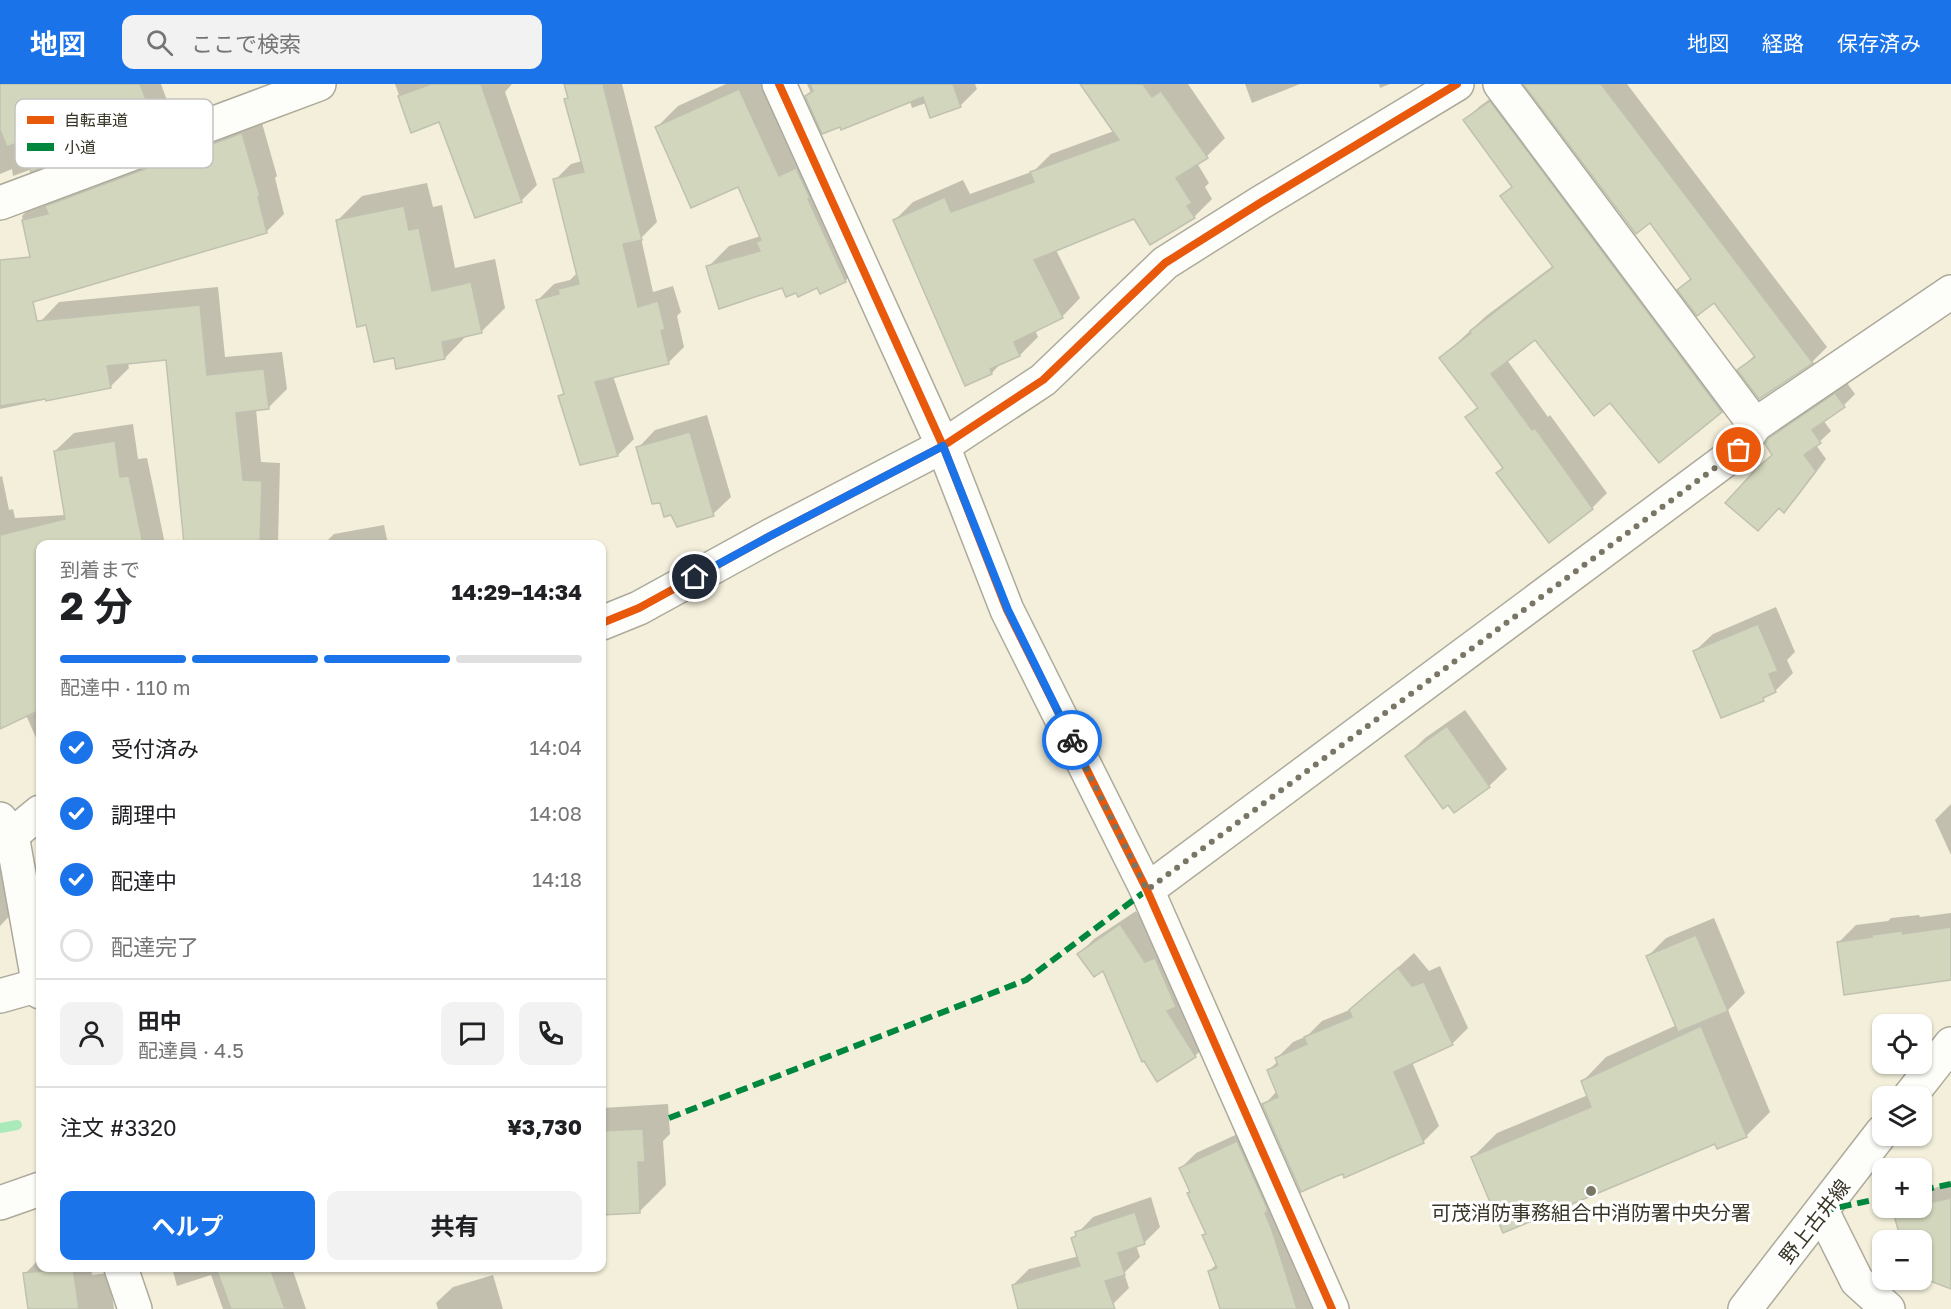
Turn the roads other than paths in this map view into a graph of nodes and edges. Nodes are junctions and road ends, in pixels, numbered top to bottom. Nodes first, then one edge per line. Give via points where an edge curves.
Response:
1 (319, 84) edge
2 (779, 84) edge
3 (1457, 84) edge
4 (1500, 84) edge
5 (213, 123) edge
6 (92, 168) edge
7 (0, 202) edge
8 (1951, 292) edge
9 (1755, 425) junction
10 (943, 446) junction
11 (606, 621) edge
12 (36, 814) edge
13 (6, 827) edge
14 (1147, 890) junction
15 (36, 969) edge
16 (36, 989) edge
17 (0, 996) edge
18 (1951, 1044) edge
19 (1918, 1086) edge
20 (1872, 1145) edge
21 (36, 1190) edge
22 (0, 1203) edge
23 (1822, 1211) junction
24 (122, 1272) edge
25 (135, 1309) edge
26 (1332, 1309) edge
27 (1746, 1309) edge
28 (1888, 1309) edge

1 - 5 street
2 - 10 street
3 - 10 street via 1165,263 1043,380
4 - 9 street
6 - 7 street
8 - 9 street
9 - 14 street via 1739,450
10 - 11 street via 639,608
10 - 14 street via 1008,610
12 - 13 street
13 - 15 street
14 - 26 street
16 - 17 street
18 - 19 street
20 - 23 street, 野上古井線
21 - 22 street
23 - 27 street, 野上古井線
23 - 28 street via 1857,1281
24 - 25 street

